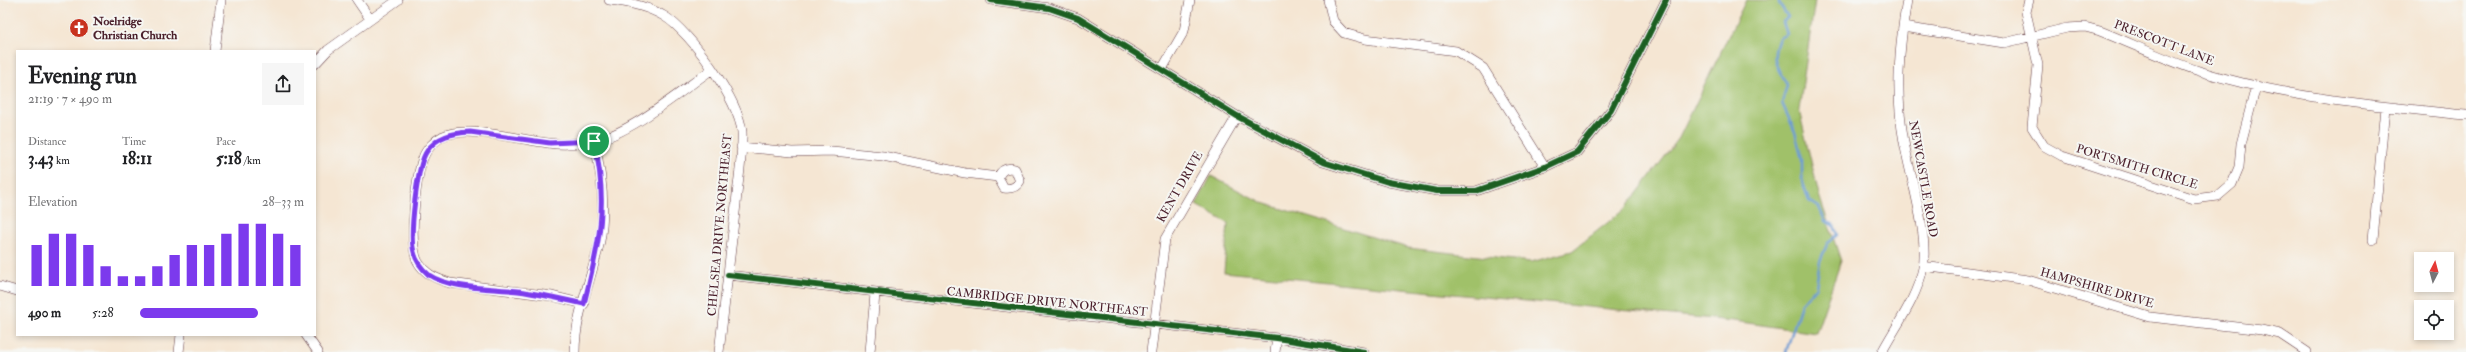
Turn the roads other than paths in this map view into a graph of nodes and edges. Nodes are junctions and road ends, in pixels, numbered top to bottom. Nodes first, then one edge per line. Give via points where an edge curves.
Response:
1 (221, 0) edge
2 (357, 0) edge
3 (398, 0) edge
4 (609, 0) edge
5 (991, 0) edge
6 (1190, 0) edge
7 (1328, 0) edge
8 (1666, 0) edge
9 (1907, 0) edge
10 (2029, 0) edge
11 (1050, 4) edge
12 (370, 19) junction
13 (1903, 27) junction
14 (2031, 38) junction
15 (216, 50) edge
16 (316, 63) edge
17 (1162, 69) junction
18 (711, 70) junction
19 (2256, 86) junction
20 (2385, 107) junction
21 (2466, 115) edge
22 (1237, 116) junction
23 (594, 141) junction
24 (742, 148) junction
25 (1545, 167) junction
26 (998, 177) dead end
27 (2373, 240) dead end
28 (1923, 266) junction
29 (728, 275) junction
30 (0, 286) edge
31 (16, 291) edge
32 (876, 294) junction
33 (584, 304) junction
34 (1154, 325) junction
35 (182, 336) edge
36 (307, 336) edge
37 (1277, 338) junction
38 (179, 352) edge
39 (318, 352) edge
40 (575, 352) edge
41 (719, 352) edge
42 (870, 352) edge
43 (1151, 352) edge
44 (1275, 352) edge
45 (1364, 352) edge
46 (1882, 352) edge
47 (2307, 352) edge

1 - 15 street
2 - 12 street
3 - 12 street
4 - 18 street, CHELSEA DRIVE NORTHEAST via 632,3 664,16 688,37
5 - 11 street
6 - 17 street via 1184,31
7 - 25 street via 1333,21 1344,33 1365,39 1456,51 1483,68
8 - 25 street via 1611,110 1577,152
9 - 13 street, NEWCASTLE ROAD
10 - 14 street, PORTSMITH CIRCLE via 2026,12
11 - 17 street
12 - 16 street via 328,50
13 - 14 street, PRESCOTT LANE via 2004,43
13 - 28 street, NEWCASTLE ROAD via 1898,66 1899,100 1904,142 1922,230
14 - 19 street, PRESCOTT LANE via 2067,28 2085,27 2100,30 2198,70
14 - 19 street, PORTSMITH CIRCLE via 2038,65 2032,127 2044,146 2062,156 2194,199 2218,196 2232,184 2239,166 2241,144
17 - 22 street
18 - 23 street via 643,117 610,136
18 - 24 street, CHELSEA DRIVE NORTHEAST via 738,113
19 - 20 street, PRESCOTT LANE via 2350,104
20 - 21 street, PRESCOTT LANE
20 - 27 street
22 - 25 street via 1322,162 1388,182 1437,191 1476,191
22 - 34 street, KENT DRIVE via 1165,239
23 - 33 street via 600,168 602,223
23 - 33 street via 550,143 470,132 443,136 423,157 416,199 414,251 418,262 430,275 450,283 545,295
24 - 26 street via 792,152 832,151 883,156
24 - 29 street, CHELSEA DRIVE NORTHEAST
28 - 46 street, NEWCASTLE ROAD via 1917,289
28 - 47 street, HAMPSHIRE DRIVE via 2028,280 2150,318 2280,334
29 - 32 street, CAMBRIDGE DRIVE NORTHEAST
29 - 41 street, CHELSEA DRIVE NORTHEAST
30 - 31 street
32 - 34 street, CAMBRIDGE DRIVE NORTHEAST
32 - 42 street
33 - 40 street
34 - 37 street, CAMBRIDGE DRIVE NORTHEAST
34 - 43 street, KENT DRIVE
35 - 38 street
36 - 39 street
37 - 44 street
37 - 45 street, CAMBRIDGE DRIVE NORTHEAST

